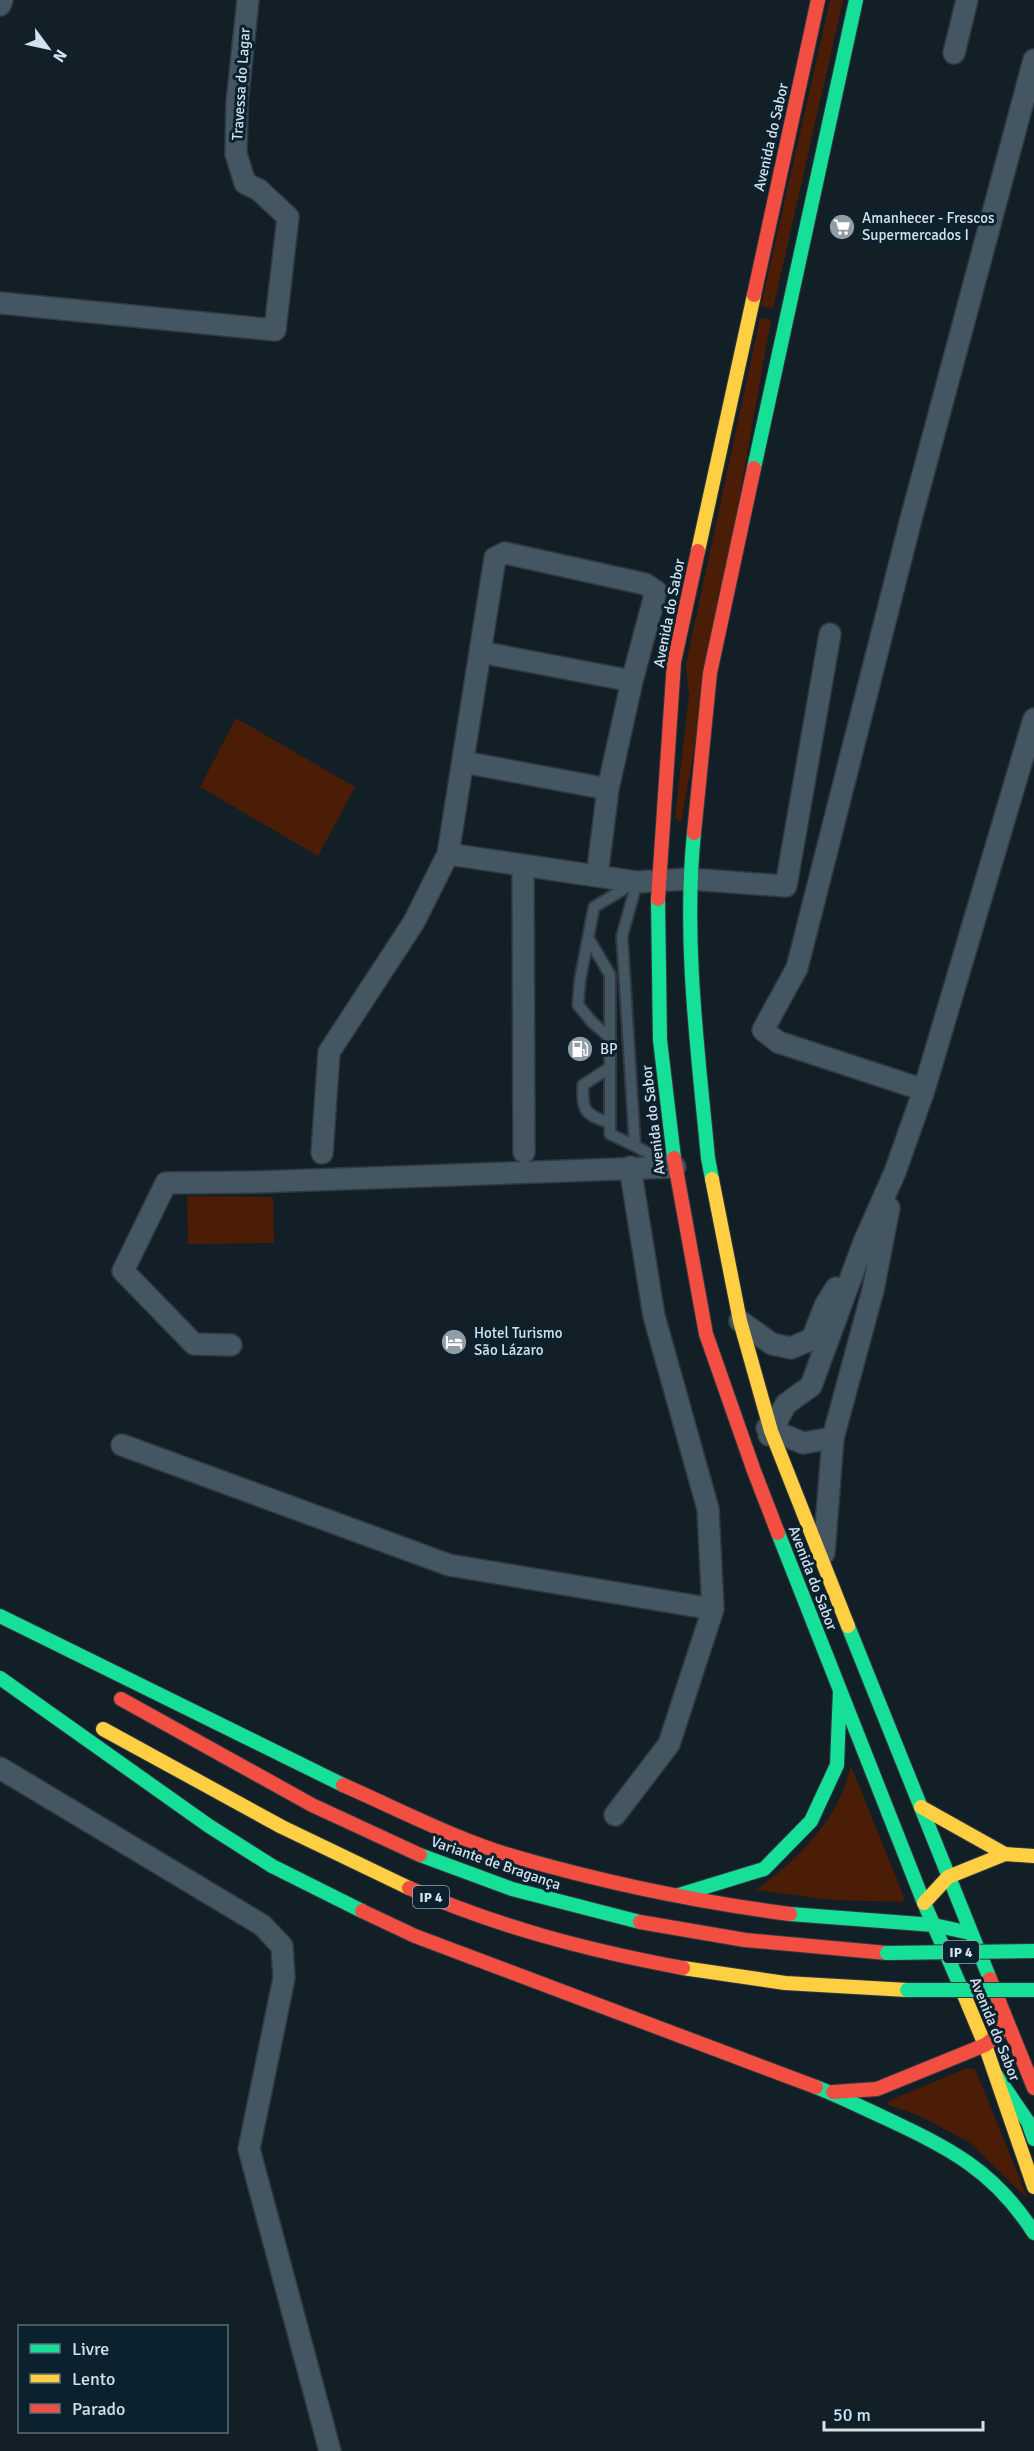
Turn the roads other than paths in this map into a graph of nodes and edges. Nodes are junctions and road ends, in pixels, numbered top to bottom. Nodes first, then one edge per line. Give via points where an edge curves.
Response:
1 (2, 0) edge
2 (248, 0) edge
3 (818, 0) edge
4 (856, 0) edge
5 (967, 0) edge
6 (0, 5) edge
7 (954, 53) dead end
8 (1034, 60) edge
9 (0, 303) edge
10 (830, 633) dead end
11 (480, 652) junction
12 (632, 681) junction
13 (1034, 719) edge
14 (463, 762) junction
15 (608, 789) junction
16 (448, 854) junction
17 (523, 865) junction
18 (597, 876) junction
19 (689, 879) junction
20 (658, 880) junction
21 (637, 882) junction
22 (589, 939) junction
23 (609, 1037) junction
24 (609, 1068) junction
25 (924, 1090) junction
26 (610, 1123) junction
27 (635, 1146) junction
28 (524, 1152) dead end
29 (322, 1153) dead end
30 (630, 1167) junction
31 (675, 1167) junction
32 (895, 1172) junction
33 (864, 1242) junction
34 (740, 1321) junction
35 (706, 1334) junction
36 (231, 1345) dead end
37 (771, 1431) junction
38 (833, 1438) junction
39 (122, 1445) dead end
40 (754, 1471) junction
41 (824, 1560) junction
42 (713, 1609) junction
43 (0, 1616) edge
44 (0, 1628) edge
45 (40, 1651) dead end
46 (0, 1670) edge
47 (0, 1678) edge
48 (840, 1690) junction
49 (109, 1692) dead end
50 (72, 1711) dead end
51 (93, 1723) dead end
52 (0, 1768) edge
53 (921, 1807) junction
54 (615, 1815) dead end
55 (1005, 1854) junction
56 (1034, 1856) edge
57 (948, 1877) junction
58 (675, 1896) junction
59 (924, 1904) junction
60 (934, 1925) junction
61 (970, 1933) junction
62 (1034, 1952) edge
63 (1034, 1990) edge
64 (1006, 2020) junction
65 (985, 2045) junction
66 (996, 2075) junction
67 (1034, 2088) edge
68 (828, 2092) junction
69 (1034, 2139) edge
70 (1034, 2187) edge
71 (1034, 2233) edge
72 (330, 2451) edge

1 - 6 street
2 - 9 street, Travessa do Lagar via 236,154 244,183 259,190 288,217 275,330
3 - 20 main road, Avenida do Sabor via 674,662
4 - 19 main road, Avenida do Sabor via 710,673
5 - 7 street
8 - 25 street via 797,968 763,1030 778,1042
10 - 19 street via 786,886
11 - 12 street
11 - 12 street via 495,558 505,553 645,584 656,591
11 - 14 street
12 - 15 street
13 - 25 street
14 - 15 street
14 - 16 street
15 - 18 street
16 - 17 street
16 - 29 street via 414,922 329,1052
17 - 18 street
17 - 28 street
18 - 21 street
19 - 20 street
19 - 34 main road, Avenida do Sabor via 696,1027 708,1158
20 - 21 street
20 - 31 main road, Avenida do Sabor via 660,1040
21 - 22 lane via 594,907
21 - 27 lane via 622,936
22 - 23 lane via 610,975
22 - 23 lane via 578,1005
23 - 24 lane
24 - 26 lane
24 - 26 lane via 582,1085 582,1105 591,1117
25 - 32 street
26 - 27 lane via 610,1134
27 - 31 lane
30 - 31 street
30 - 36 street via 166,1183 123,1271 194,1344
30 - 42 street via 654,1316 708,1509
31 - 35 main road, Avenida do Sabor
32 - 33 street
32 - 38 street via 873,1290
33 - 34 street via 826,1304 812,1339 791,1348 772,1344
33 - 37 street via 811,1386 786,1404
34 - 37 main road, Avenida do Sabor
35 - 37 street via 728,1361 744,1413
35 - 40 main road, Avenida do Sabor
37 - 38 street via 803,1443
37 - 40 street
37 - 41 main road, Avenida do Sabor
38 - 41 street
39 - 42 street via 449,1566
40 - 48 main road, Avenida do Sabor
41 - 53 main road, Avenida do Sabor
42 - 54 street via 669,1744
43 - 58 main road via 335,1781 461,1837 515,1857
44 - 45 main road
46 - 50 main road
47 - 68 main road via 208,1826 316,1889 415,1936
48 - 58 main road via 837,1765 811,1821 764,1869
48 - 59 main road, Avenida do Sabor
49 - 62 main road, Variante de Bragança / IP 4, bridge via 331,1814 429,1858 584,1909 699,1932 837,1951
51 - 63 main road, IP 4, bridge via 207,1789 332,1853 439,1901 514,1929 648,1963 741,1978 851,1989
52 - 72 street via 262,1925 282,1946 284,1978 249,2149
53 - 55 main road
53 - 57 main road, Avenida do Sabor
55 - 56 main road
55 - 57 main road
57 - 59 main road
57 - 61 main road, Avenida do Sabor
58 - 60 main road via 800,1915
59 - 60 main road, Avenida do Sabor
60 - 61 main road
60 - 65 main road, Avenida do Sabor
61 - 64 main road, Avenida do Sabor
64 - 65 main road via 998,2035
64 - 67 main road, Avenida do Sabor
65 - 66 main road, Avenida do Sabor
65 - 68 main road via 877,2089
66 - 69 main road via 1028,2122
66 - 70 main road, Avenida do Sabor
68 - 71 main road via 940,2144 967,2161 999,2188

